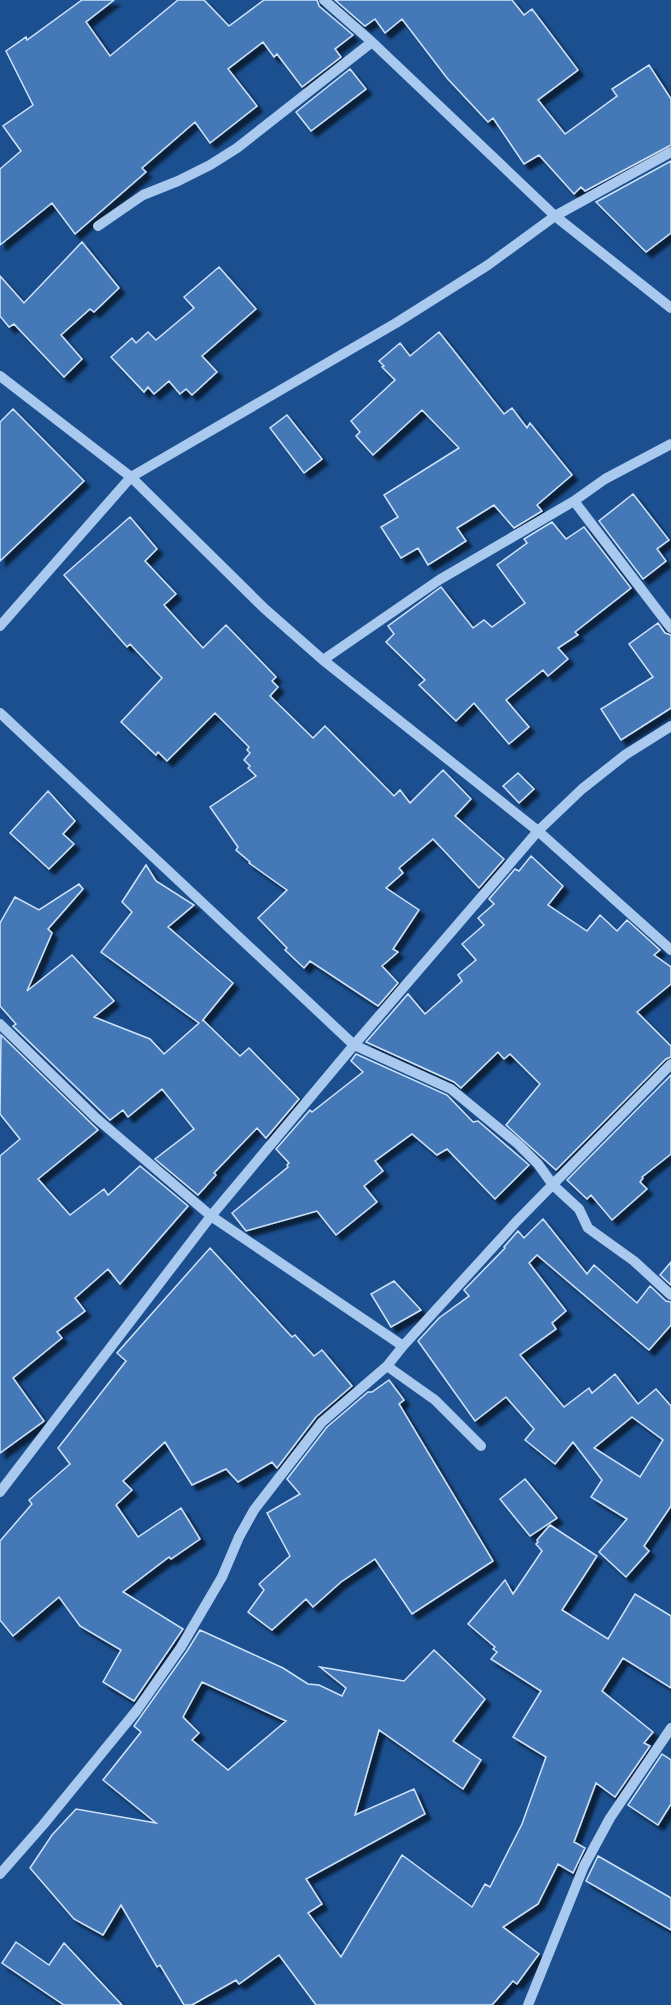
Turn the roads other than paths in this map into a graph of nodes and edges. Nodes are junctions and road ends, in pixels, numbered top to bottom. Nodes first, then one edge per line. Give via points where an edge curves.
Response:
1 (324, 0) edge
2 (372, 42) junction
3 (671, 152) edge
4 (555, 216) junction
5 (98, 226) dead end
6 (671, 308) edge
7 (0, 376) edge
8 (671, 444) edge
9 (131, 477) junction
10 (574, 501) junction
11 (0, 626) edge
12 (671, 628) edge
13 (323, 660) junction
14 (0, 713) edge
15 (671, 726) edge
16 (538, 831) junction
17 (671, 950) edge
18 (0, 1024) edge
19 (354, 1045) junction
20 (671, 1064) edge
21 (553, 1185) junction
22 (211, 1216) junction
23 (671, 1295) edge
24 (403, 1346) junction
25 (387, 1366) junction
26 (481, 1446) dead end
27 (0, 1492) edge
28 (671, 1728) edge
29 (666, 1747) edge
30 (0, 1874) edge
31 (528, 2005) edge

1 - 2 street
2 - 4 street
2 - 5 street via 237,148 210,165 143,195
3 - 4 street
4 - 6 street
4 - 9 street via 405,318
7 - 9 street
8 - 10 street via 605,479
9 - 11 street
9 - 13 street
10 - 12 street
10 - 13 street via 439,580
13 - 16 street
14 - 19 street
15 - 16 street via 616,762
16 - 17 street
16 - 19 street
18 - 22 street via 96,1118
19 - 21 street via 451,1089 518,1144
19 - 22 street
20 - 21 street
21 - 23 street via 579,1209 588,1228 634,1261
21 - 24 street
22 - 24 street
22 - 27 street
24 - 25 street
25 - 26 street via 435,1400
25 - 30 street via 322,1422 254,1510 222,1577 181,1647 143,1701
28 - 29 street
29 - 31 street via 610,1818 584,1866

